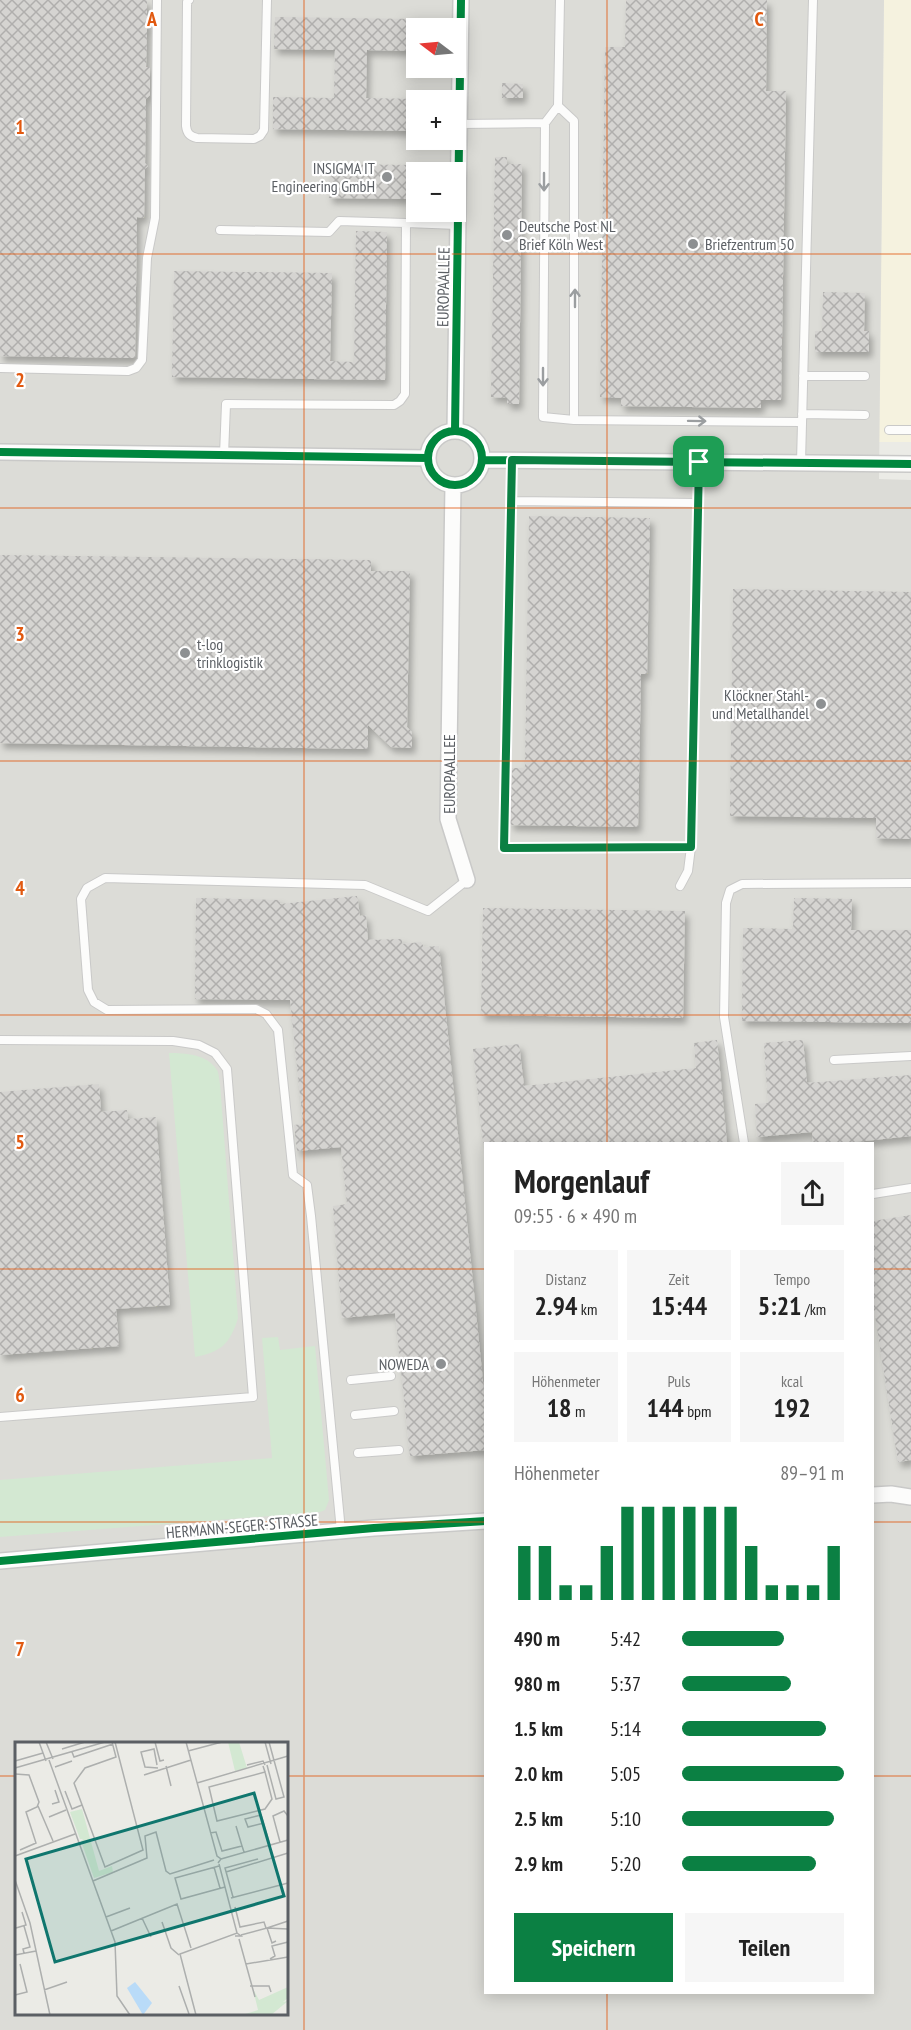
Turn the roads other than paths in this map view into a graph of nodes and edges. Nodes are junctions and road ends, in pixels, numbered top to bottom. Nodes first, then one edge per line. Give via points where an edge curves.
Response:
1 (157, 0) edge
2 (189, 0) edge
3 (267, 0) edge
4 (461, 0) edge
5 (560, 0) edge
6 (813, 0) edge
7 (460, 90) edge
8 (558, 106) junction
9 (544, 123) junction
10 (466, 124) edge
11 (459, 150) edge
12 (406, 223) junction
13 (458, 225) junction
14 (220, 230) dead end
15 (0, 368) edge
16 (803, 376) junction
17 (866, 376) dead end
18 (866, 415) dead end
19 (802, 418) junction
20 (574, 420) junction
21 (889, 430) dead end
22 (911, 430) edge
23 (455, 431) junction
24 (0, 452) edge
25 (224, 455) junction
26 (428, 458) junction
27 (482, 460) junction
28 (512, 460) junction
29 (699, 462) junction
30 (801, 462) junction
31 (911, 464) edge
32 (453, 486) junction
33 (511, 501) junction
34 (698, 503) junction
35 (691, 847) junction
36 (467, 880) joint
37 (911, 884) edge
38 (680, 886) dead end
39 (0, 1040) edge
40 (911, 1056) edge
41 (834, 1060) dead end
42 (744, 1142) edge
43 (911, 1188) edge
44 (874, 1194) edge
45 (391, 1376) dead end
46 (351, 1380) dead end
47 (394, 1412) dead end
48 (355, 1415) dead end
49 (0, 1416) edge
50 (399, 1450) dead end
51 (358, 1453) dead end
52 (874, 1495) edge
53 (911, 1497) edge
54 (484, 1521) edge
55 (341, 1531) junction
56 (0, 1561) edge

1 - 15 lane via 155,218 147,258 142,360 128,371
2 - 3 lane via 187,133 197,138 254,139 264,130
4 - 7 street, EUROPAALLEE
5 - 8 lane
6 - 16 lane
8 - 9 lane
20 -> 8 lane via 574,121
9 - 10 lane
9 -> 20 lane via 543,417
11 - 13 street, EUROPAALLEE
12 - 13 lane
12 - 14 lane via 339,221 329,232
12 - 25 lane via 405,394 400,401 394,405 226,404
13 - 23 street, EUROPAALLEE
16 - 17 lane
16 - 19 lane
18 - 19 lane
20 -> 19 lane
19 - 30 lane
21 - 22 lane
23 - 26 street via 435,440
23 - 27 street via 474,439
24 - 25 street
25 - 26 street
26 - 32 street via 434,476
27 - 28 street
27 - 32 street via 474,477
28 - 29 street
28 - 33 lane
29 - 30 street
29 - 34 lane
30 - 31 street
32 - 36 street, EUROPAALLEE via 448,819
33 - 34 lane
33 - 35 lane via 504,848
34 - 35 lane
35 - 38 lane via 688,871
36 - 55 lane via 428,911 365,885 105,879 87,888 81,899 88,990 94,1002 107,1010 256,1009 266,1014 278,1030 293,1175 307,1185 311,1216
37 - 42 lane via 742,884 730,890 726,903 724,1017
39 - 49 lane via 174,1041 199,1045 215,1053 227,1069 253,1397
40 - 41 lane
43 - 44 lane
45 - 46 lane
47 - 48 lane
50 - 51 lane
52 - 53 street
54 - 55 street, HERMANN-SEGER-STRASSE
55 - 56 street, HERMANN-SEGER-STRASSE

